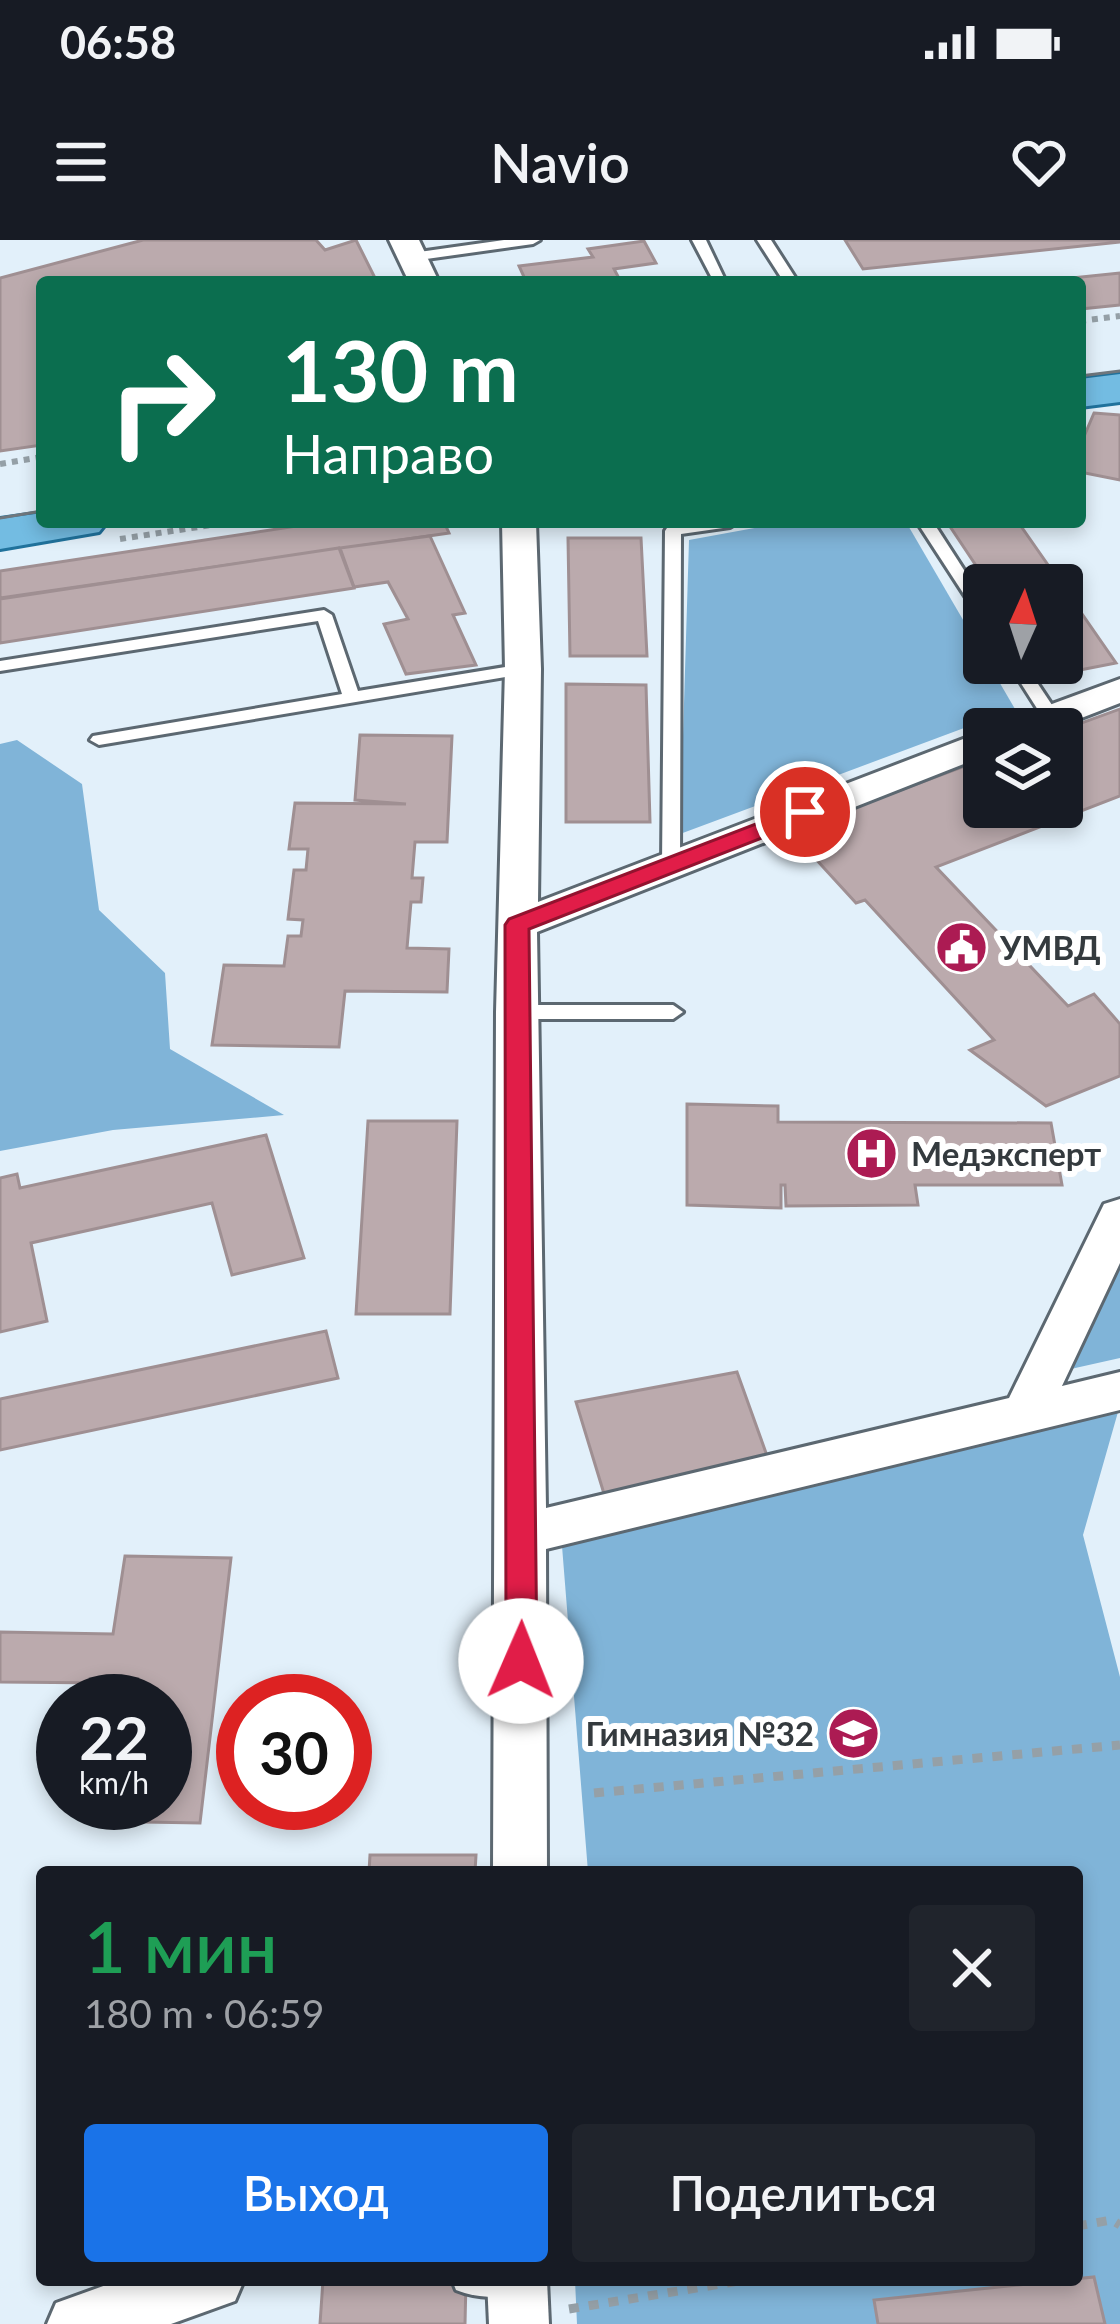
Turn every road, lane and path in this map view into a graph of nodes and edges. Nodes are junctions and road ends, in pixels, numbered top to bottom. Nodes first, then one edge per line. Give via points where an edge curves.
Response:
1 (533, 240) edge
2 (699, 240) edge
3 (764, 240) edge
4 (413, 260) edge
5 (718, 276) edge
6 (787, 276) edge
7 (1120, 316) edge
8 (1086, 320) edge
9 (1120, 353) edge
10 (1086, 357) edge
11 (1120, 388) edge
12 (1086, 392) edge
13 (36, 459) edge
14 (0, 464) edge
15 (36, 493) edge
16 (0, 498) edge
17 (41, 528) edge
18 (518, 528) edge
19 (692, 528) edge
20 (929, 528) edge
21 (0, 534) edge
22 (963, 581) edge
23 (0, 666) edge
24 (523, 669) junction
25 (1120, 690) edge
26 (352, 698) junction
27 (1074, 708) edge
28 (99, 740) dead end
29 (963, 751) edge
30 (671, 865) junction
31 (517, 925) junction
32 (516, 1012) junction
33 (673, 1012) dead end
34 (1120, 1216) edge
35 (1120, 1390) edge
36 (1025, 1414) junction
37 (523, 1534) junction
38 (1120, 1745) edge
39 (594, 1792) dead end
40 (520, 1866) edge
41 (1083, 2225) edge
42 (1120, 2225) edge
43 (195, 2286) edge
44 (661, 2286) edge
45 (507, 2297) edge
46 (77, 2324) edge

1 - 4 lane
2 - 5 lane
3 - 6 lane
7 - 8 path
9 - 10 main road
11 - 12 main road
13 - 14 path
15 - 16 main road
17 - 21 main road
18 - 24 street
19 - 30 lane via 673,531
20 - 22 lane
23 - 26 lane via 324,615
24 - 26 lane
24 - 31 street
25 - 27 street
26 - 28 lane
29 - 30 street
30 - 31 street
31 - 32 street
32 - 33 lane
32 - 37 street
34 - 36 street
35 - 36 street
36 - 37 street
37 - 40 street
38 - 39 path
41 - 42 path
43 - 46 street
44 - 45 path

